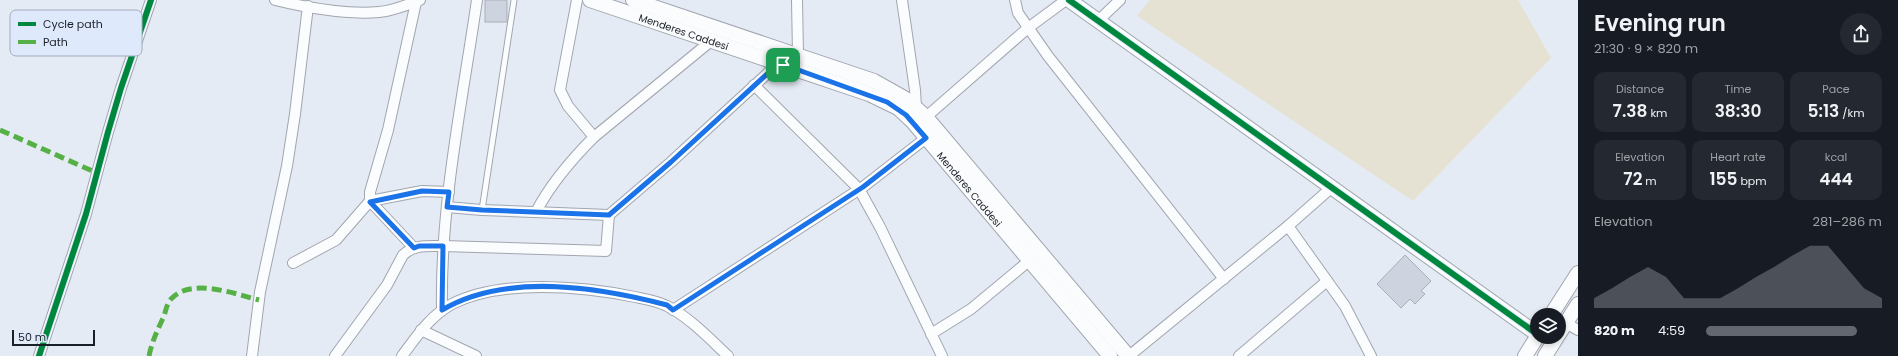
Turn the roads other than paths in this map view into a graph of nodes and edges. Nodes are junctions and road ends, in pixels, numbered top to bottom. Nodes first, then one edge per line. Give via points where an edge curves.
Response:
1 (151, 0) edge
2 (275, 0) edge
3 (477, 0) edge
4 (514, 0) edge
5 (577, 0) edge
6 (590, 0) edge
7 (633, 0) edge
8 (797, 0) edge
9 (902, 0) edge
10 (1015, 0) edge
11 (1068, 0) edge
12 (1120, 0) edge
13 (418, 1) edge
14 (322, 4) edge
15 (308, 6) junction
16 (1099, 20) junction
17 (142, 27) edge
18 (1028, 28) junction
19 (711, 41) junction
20 (798, 54) junction
21 (133, 56) edge
22 (779, 63) junction
23 (754, 86) junction
24 (921, 113) junction
25 (594, 137) junction
26 (926, 138) junction
27 (1331, 188) junction
28 (859, 190) junction
29 (449, 192) junction
30 (370, 202) junction
31 (447, 207) junction
32 (482, 210) junction
33 (536, 212) junction
34 (609, 215) junction
35 (1288, 226) junction
36 (443, 246) junction
37 (414, 248) junction
38 (1030, 260) junction
39 (293, 263) dead end
40 (1578, 273) edge
41 (1224, 279) junction
42 (1327, 281) junction
43 (1578, 304) edge
44 (1556, 308) edge
45 (442, 310) junction
46 (673, 310) junction
47 (1568, 329) edge
48 (422, 330) junction
49 (1530, 331) edge
50 (931, 334) junction
51 (1532, 344) edge
52 (1553, 344) edge
53 (39, 356) edge
54 (252, 356) edge
55 (335, 356) edge
56 (402, 356) edge
57 (476, 356) edge
58 (728, 356) edge
59 (942, 356) edge
60 (1110, 356) edge
61 (1129, 356) edge
62 (1238, 356) edge
63 (1371, 356) edge
64 (1525, 356) edge
65 (1545, 356) edge

1 - 17 street
2 - 15 street
3 - 29 street
4 - 32 lane
5 - 25 street via 560,90 568,106
6 - 19 main road, Menderes Caddesi
7 - 20 main road, Menderes Caddesi
8 - 20 street
9 - 24 street via 915,90
10 - 18 street via 1018,13
11 - 16 main road
11 - 18 street
12 - 16 street
13 - 14 street via 380,12 349,12
13 - 30 street via 388,130 370,192
14 - 15 street
15 - 54 street via 295,114 260,292
16 - 27 main road
18 - 24 street
18 - 41 street
19 - 22 main road, Menderes Caddesi
19 - 25 street
20 - 24 main road, Menderes Caddesi via 874,81 895,92
21 - 53 street via 110,125 86,214
22 - 23 street
22 - 26 main road, Menderes Caddesi via 887,102 906,115
23 - 28 street
23 - 34 street
24 - 61 main road, Menderes Caddesi
25 - 33 street via 568,163 546,193
26 - 28 street
26 - 38 main road, Menderes Caddesi
27 - 35 street
27 - 49 main road
28 - 46 street
28 - 50 street via 880,227
29 - 30 street via 422,191
29 - 31 street
30 - 37 street
30 - 39 street via 336,240
31 - 32 street
31 - 36 street
32 - 33 street
33 - 34 street
34 - 36 street via 606,250
35 - 41 street
35 - 42 street
36 - 37 street
36 - 45 street
37 - 55 street via 402,255 387,285
38 - 50 street via 971,309
38 - 60 main road, Menderes Caddesi
40 - 44 main road
41 - 61 street
42 - 62 street
42 - 63 street via 1345,306
43 - 47 main road
45 - 46 street via 473,295 538,287 611,292 667,305
45 - 48 street
46 - 58 street via 699,329
48 - 56 street
48 - 57 street
50 - 59 street
51 - 64 main road
52 - 65 main road

